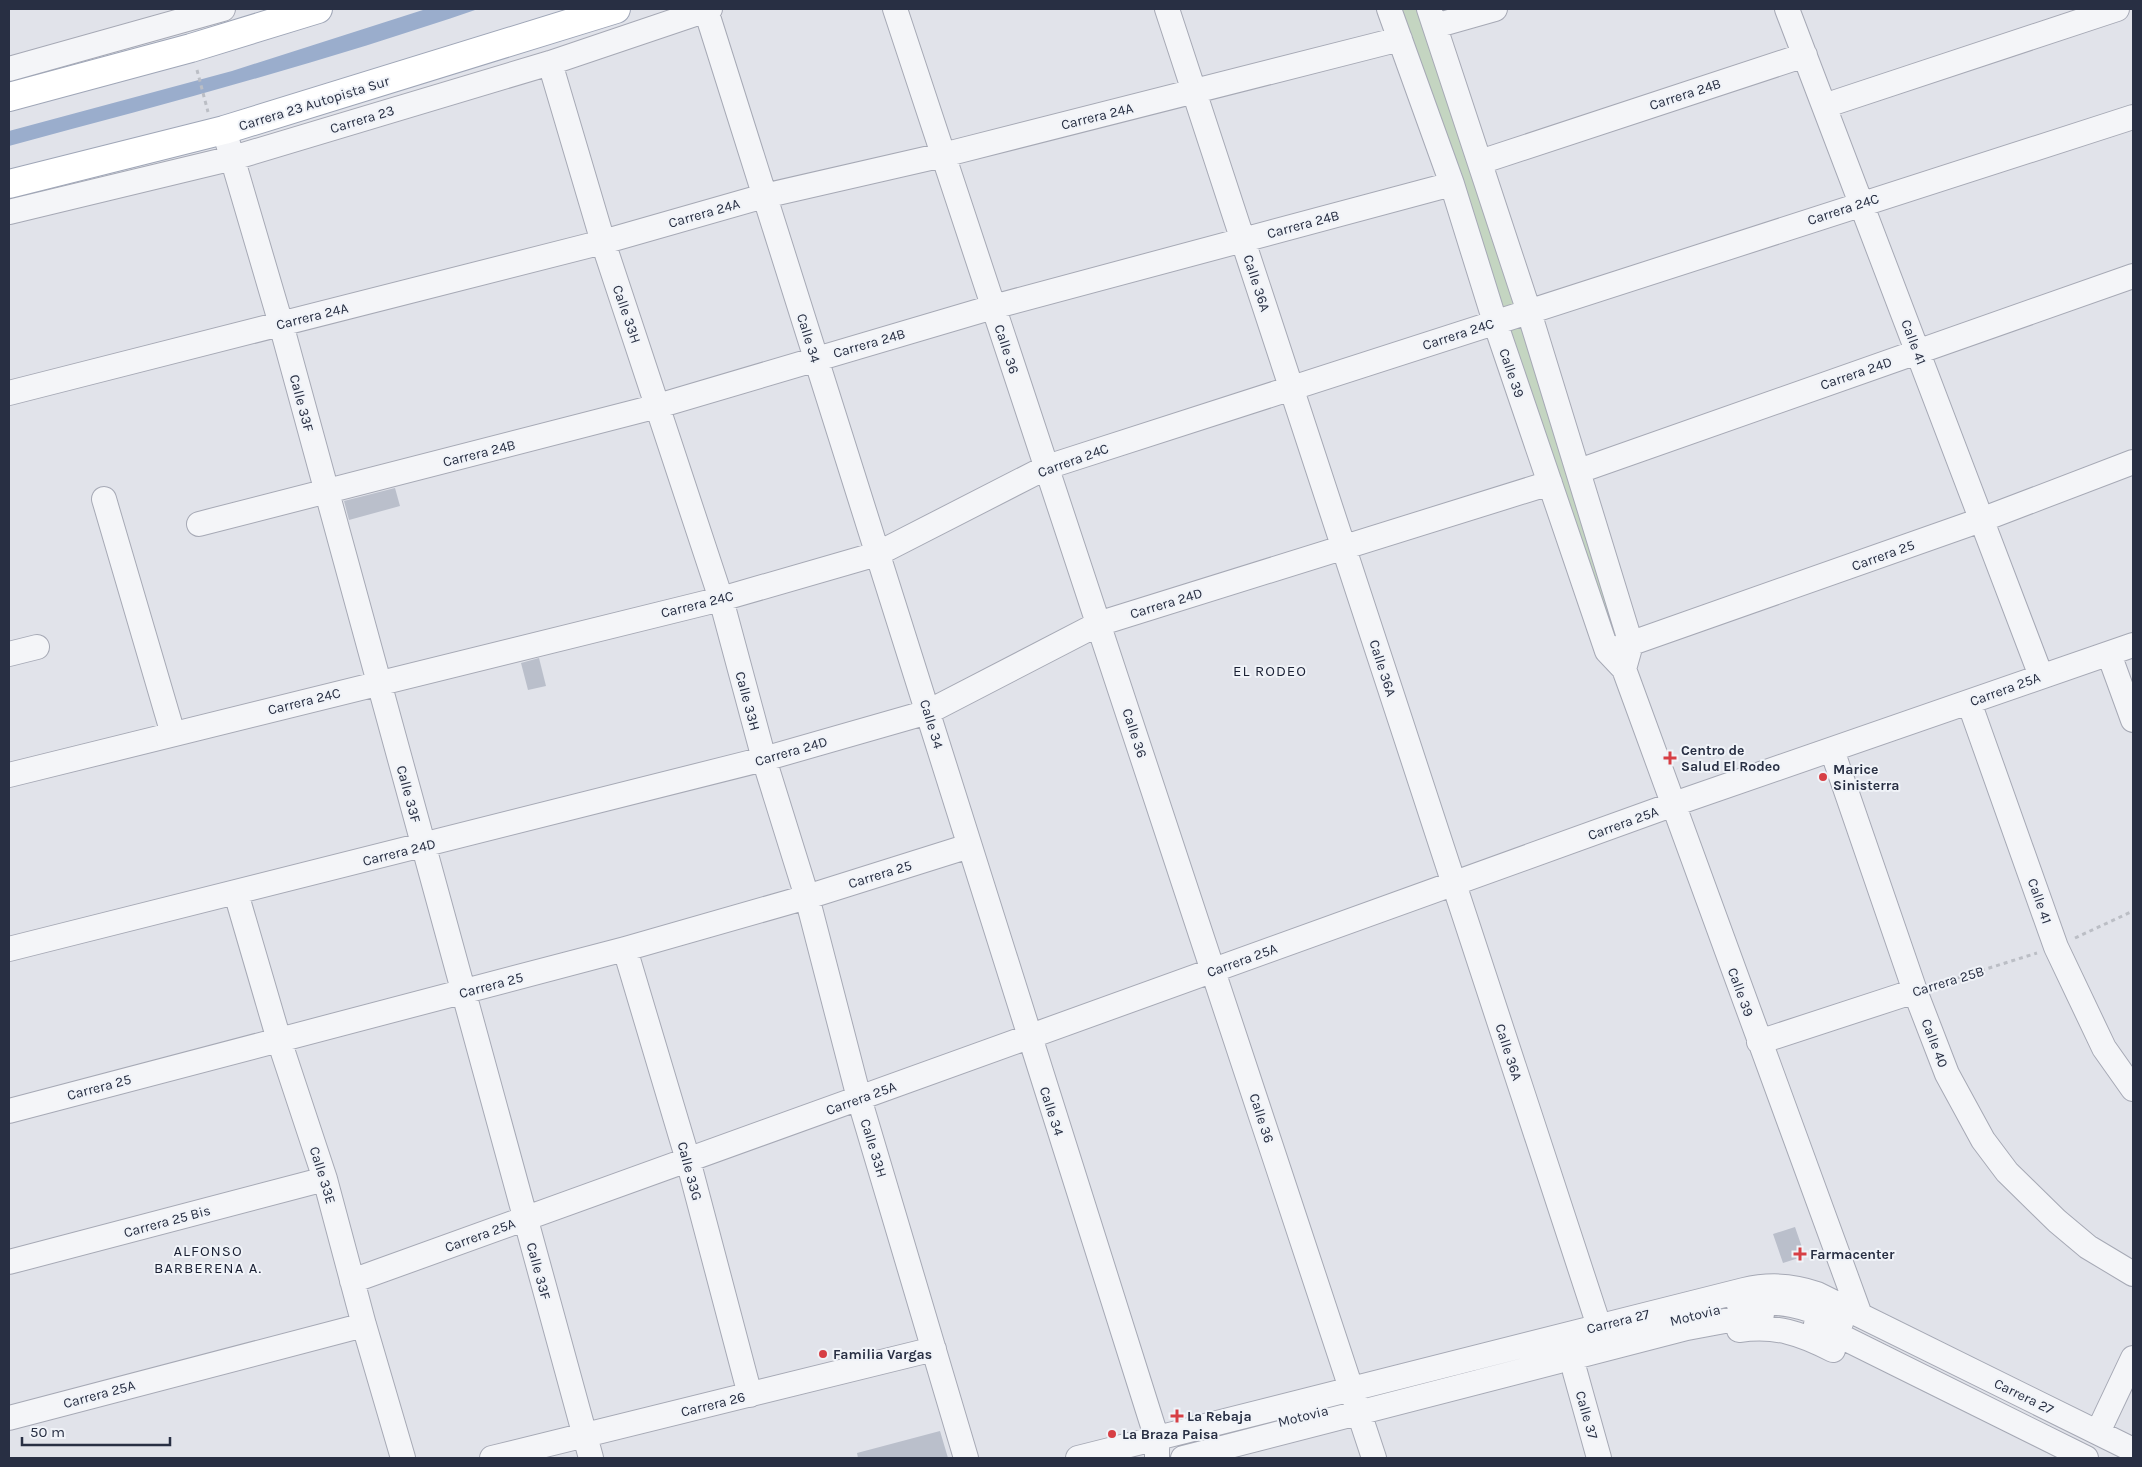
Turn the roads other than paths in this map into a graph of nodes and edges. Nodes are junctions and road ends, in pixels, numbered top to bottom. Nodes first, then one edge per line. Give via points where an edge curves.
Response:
1 (223, 9) edge
2 (318, 9) edge
3 (616, 9) edge
4 (708, 9) edge
5 (895, 9) edge
6 (1167, 9) edge
7 (1389, 9) edge
8 (1495, 9) edge
9 (1787, 9) edge
10 (2117, 9) edge
11 (199, 12) edge
12 (2079, 15) edge
13 (1432, 17) edge
14 (1400, 39) junction
15 (199, 55) junction
16 (1805, 55) junction
17 (550, 63) junction
18 (9, 69) edge
19 (1194, 91) junction
20 (9, 97) edge
21 (1824, 106) junction
22 (2133, 117) edge
23 (217, 123) junction
24 (943, 155) junction
25 (233, 158) junction
26 (1480, 162) junction
27 (9, 184) edge
28 (1452, 184) junction
29 (764, 196) junction
30 (1861, 203) junction
31 (9, 212) edge
32 (1243, 240) junction
33 (603, 242) junction
34 (2133, 276) edge
35 (993, 307) junction
36 (1529, 312) junction
37 (1495, 322) junction
38 (281, 324) junction
39 (1917, 351) junction
40 (815, 359) junction
41 (1292, 388) junction
42 (9, 393) edge
43 (658, 406) junction
44 (2133, 462) edge
45 (1047, 468) junction
46 (1579, 471) junction
47 (1550, 483) junction
48 (327, 492) junction
49 (104, 499) dead end
50 (1981, 520) junction
51 (199, 524) dead end
52 (1344, 549) junction
53 (877, 554) junction
54 (721, 599) junction
55 (1098, 624) junction
56 (1631, 644) junction
57 (2133, 645) edge
58 (37, 646) dead end
59 (1607, 651) junction
60 (9, 654) edge
61 (2109, 654) junction
62 (1624, 669) junction
63 (2041, 676) junction
64 (379, 683) junction
65 (1969, 702) junction
66 (928, 712) junction
67 (2133, 720) edge
68 (173, 734) junction
69 (1832, 750) junction
70 (764, 759) junction
71 (9, 775) edge
72 (1674, 804) junction
73 (423, 846) junction
74 (969, 846) junction
75 (1454, 884) junction
76 (236, 893) junction
77 (807, 897) junction
78 (9, 949) edge
79 (625, 950) junction
80 (1213, 971) junction
81 (1915, 991) junction
82 (463, 992) junction
83 (1029, 1037) junction
84 (279, 1040) junction
85 (1759, 1042) junction
86 (2133, 1089) edge
87 (859, 1098) junction
88 (9, 1111) edge
89 (688, 1160) junction
90 (325, 1179) junction
91 (525, 1219) junction
92 (9, 1262) edge
93 (2133, 1274) edge
94 (352, 1281) junction
95 (1860, 1315) junction
96 (364, 1325) junction
97 (1599, 1326) junction
98 (934, 1349) junction
99 (2133, 1358) edge
100 (1575, 1372) junction
101 (750, 1395) junction
102 (1358, 1408) junction
103 (9, 1418) edge
104 (2098, 1432) junction
105 (585, 1435) junction
106 (2133, 1450) edge
107 (1162, 1454) edge
108 (403, 1458) edge
109 (492, 1458) edge
110 (591, 1458) edge
111 (966, 1458) edge
112 (1078, 1458) edge
113 (1242, 1458) edge
114 (1374, 1458) edge
115 (1599, 1458) edge
116 (2049, 1458) edge
117 (2086, 1458) edge
118 (2114, 1458) edge

1 - 11 street
2 - 15 main road
3 - 23 main road, Carrera 23 Autopista Sur
4 - 17 street, Carrera 23
4 - 29 street, Calle 34
5 - 24 street, Calle 36
6 - 19 street, Calle 36A
7 - 14 street, Calle 39
8 - 13 street
9 - 16 street, Calle 41
10 - 12 street
11 - 15 street
11 - 18 street
12 - 21 street
13 - 26 street
14 - 19 street, Carrera 24A
14 - 28 street, Calle 39
15 - 20 main road
16 - 21 street, Calle 41
16 - 26 street, Carrera 24B
17 - 25 street, Carrera 23
17 - 33 street, Calle 33H
19 - 24 street, Carrera 24A
19 - 32 street, Calle 36A
21 - 30 street, Calle 41
22 - 30 street, Carrera 24C
23 - 25 street, Calle 33F
23 - 27 main road, Carrera 23 Autopista Sur
24 - 29 street, Carrera 24A
24 - 35 street, Calle 36
25 - 31 street, Carrera 23
25 - 38 street, Calle 33F
26 - 36 street
28 - 32 street, Carrera 24B
28 - 37 street, Calle 39
29 - 33 street, Carrera 24A
29 - 40 street, Calle 34
30 - 36 street, Carrera 24C
30 - 39 street, Calle 41
32 - 35 street, Carrera 24B
32 - 41 street, Calle 36A
33 - 38 street, Carrera 24A
33 - 43 street, Calle 33H
34 - 39 street, Carrera 24D
35 - 40 street, Carrera 24B
35 - 45 street, Calle 36
36 - 37 street, Carrera 24C
36 - 46 street
37 - 41 street, Carrera 24C
37 - 47 street, Calle 39
38 - 42 street, Carrera 24A
38 - 48 street, Calle 33F
39 - 46 street, Carrera 24D
39 - 50 street, Calle 41
40 - 43 street, Carrera 24B
40 - 53 street, Calle 34
41 - 45 street, Carrera 24C
41 - 52 street, Calle 36A
43 - 48 street, Carrera 24B
43 - 54 street, Calle 33H
44 - 50 street, Carrera 25
45 - 53 street, Carrera 24C
45 - 55 street, Calle 36
46 - 56 street
47 - 52 street, Carrera 24D
47 - 59 street, Calle 39
48 - 51 street, Carrera 24B
48 - 64 street, Calle 33F
49 - 68 street
50 - 56 street, Carrera 25
50 - 63 street, Calle 41
52 - 55 street, Carrera 24D
52 - 75 street, Calle 36A
53 - 54 street, Carrera 24C
53 - 66 street, Calle 34
54 - 64 street, Carrera 24C
54 - 70 street, Calle 33H
55 - 66 street, Carrera 24D
55 - 80 street, Calle 36
56 - 59 street
56 - 62 street
57 - 61 street, Carrera 25A
58 - 60 street
59 - 62 street, Calle 39
61 - 63 street, Carrera 25A
61 - 67 street
62 - 72 street, Calle 39
63 - 65 street, Carrera 25A
64 - 68 street, Carrera 24C
64 - 73 street, Calle 33F
65 - 69 street, Carrera 25A
65 - 86 street, Calle 41 via 2056,947 2104,1048
66 - 70 street, Carrera 24D
66 - 74 street, Calle 34
68 - 71 street, Carrera 24C
69 - 72 street, Carrera 25A
69 - 81 street, Calle 40
70 - 73 street, Carrera 24D
70 - 77 street, Calle 33H
72 - 75 street, Carrera 25A
72 - 85 street, Calle 39
73 - 76 street, Carrera 24D
73 - 82 street, Calle 33F
74 - 77 street, Carrera 25
74 - 83 street, Calle 34
75 - 80 street, Carrera 25A
75 - 97 street, Calle 36A
76 - 78 street, Carrera 24D
76 - 84 street, Calle 33E
77 - 79 street, Carrera 25
77 - 87 street, Calle 33H
79 - 82 street, Carrera 25
79 - 89 street, Calle 33G
80 - 83 street, Carrera 25A
80 - 102 street, Calle 36
81 - 85 street, Carrera 25B
81 - 93 street, Calle 40 via 1947,1074 1983,1140 2007,1172 2057,1221 2088,1246
82 - 84 street, Carrera 25
82 - 91 street, Calle 33F
83 - 87 street, Carrera 25A
83 - 107 street, Calle 34
84 - 88 street, Carrera 25
84 - 90 street, Calle 33E
85 - 95 street, Calle 39
87 - 89 street, Carrera 25A
87 - 98 street, Calle 33H
89 - 91 street, Carrera 25A
89 - 101 street, Calle 33G
90 - 92 street, Carrera 25 Bis
90 - 94 street, Calle 33E
91 - 94 street, Carrera 25A
91 - 105 street, Calle 33F
94 - 96 street, Calle 33E
95 - 97 street, Carrera 27 via 1817,1294 1793,1287 1772,1286
95 - 104 street, Carrera 27
96 - 103 street, Carrera 25A
96 - 108 street, Calle 33E
97 - 102 street, Carrera 27
98 - 101 street, Carrera 26
98 - 111 street, Calle 33H
99 - 104 street
100 - 102 street, Carrera 27
100 - 115 street, Calle 37
100 - 116 street, Carrera 27 via 1731,1331 1785,1330 1807,1336
101 - 105 street, Carrera 26
102 - 107 street, Carrera 27
102 - 107 street, Motovia
102 - 113 street, Carrera 27
102 - 114 street, Calle 36
102 - 117 street, Motovia via 1713,1322 1778,1314 1815,1323
102 - 118 street, Motovia via 1723,1307 1757,1302 1788,1303 1819,1312
104 - 106 street, Carrera 27
105 - 109 street, Carrera 26
105 - 110 street, Calle 33F
107 - 112 street, Carrera 27

